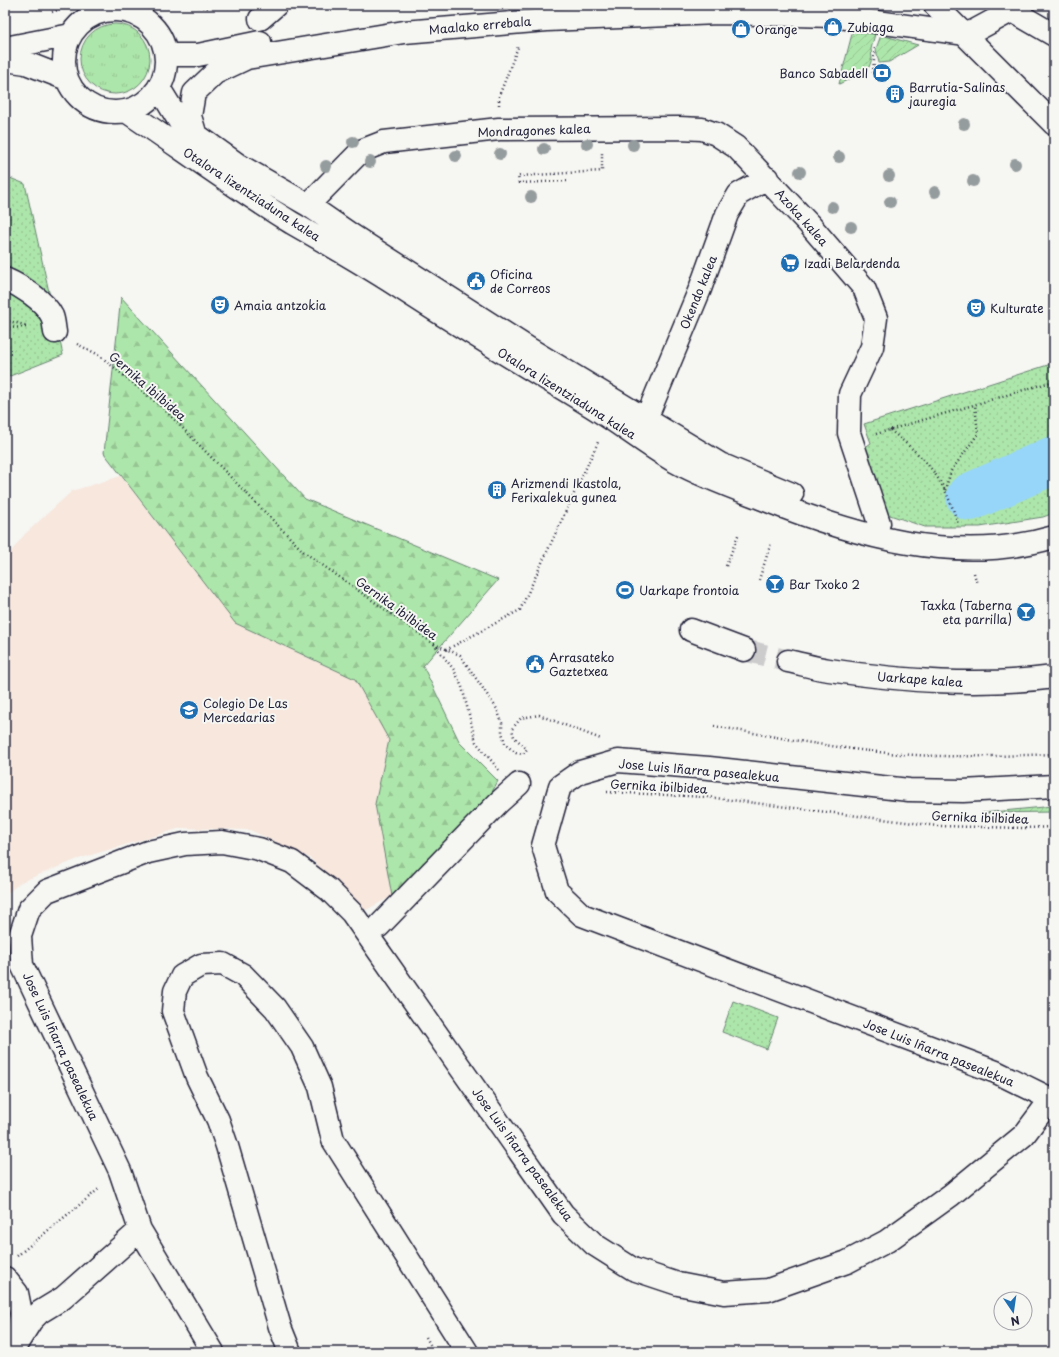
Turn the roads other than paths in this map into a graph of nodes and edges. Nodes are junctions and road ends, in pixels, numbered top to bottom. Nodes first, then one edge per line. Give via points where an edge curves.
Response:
1 (935, 5) edge
2 (1013, 7) edge
3 (677, 10) edge
4 (822, 10) edge
5 (966, 34) junction
6 (71, 35) junction
7 (1054, 35) edge
8 (5, 48) edge
9 (294, 49) junction
10 (166, 55) junction
11 (5, 60) edge
12 (67, 79) junction
13 (206, 81) junction
14 (161, 84) junction
15 (126, 111) junction
16 (1054, 124) edge
17 (196, 136) junction
18 (766, 178) junction
19 (308, 205) junction
20 (5, 278) edge
21 (55, 332) road end
22 (646, 419) junction
23 (879, 523) junction
24 (1054, 523) edge
25 (1054, 537) edge
26 (965, 543) junction
27 (691, 630) dead end
28 (744, 650) tunnel mouth
29 (788, 661) tunnel mouth
30 (1054, 677) edge
31 (519, 784) road end
32 (1054, 786) edge
33 (379, 926) dead end
34 (1052, 1098) edge
35 (140, 1230) junction
36 (11, 1278) edge
37 (63, 1298) junction
38 (11, 1348) edge
39 (213, 1352) edge
40 (290, 1352) edge
41 (467, 1352) edge

1 - 5 street
2 - 5 street
2 - 7 street
3 - 4 street, Maalako errebala
3 - 9 street, Maalako errebala via 404,32
4 - 5 street, Maalako errebala
5 - 16 street
6 - 8 street
6 - 10 street via 87,18 102,12 117,10 132,13 146,20 154,28 161,37
6 - 12 street via 64,56
9 - 10 street via 277,42 254,42 213,53
9 - 13 street, Maalako errebala via 247,58
10 - 14 street via 167,64
11 - 12 street via 26,63
12 - 15 street via 84,102 97,109 111,112
13 - 14 street
13 - 17 street, Maalako errebala via 194,92 192,100 190,116
14 - 15 street via 139,107
14 - 17 street, Otalora lizentziaduna kalea via 181,124
15 - 26 street, Otalora lizentziaduna kalea via 290,222 351,256 525,367 609,417 676,462 778,506 884,540 929,547
17 - 19 street, Otalora lizentziaduna kalea via 236,164
18 - 19 street, Mondragones kalea via 736,147 716,134 702,129 499,129 384,142 361,151
18 - 22 street, Okendo kalea via 739,194 727,214 700,289
18 - 23 street, Azoka kalea via 864,288 876,318 872,347 850,394 849,433
19 - 22 street, Otalora lizentziaduna kalea via 525,346
20 - 21 street via 23,287 40,301 52,316
22 - 23 street, Otalora lizentziaduna kalea via 720,464 777,489
23 - 26 street, Otalora lizentziaduna kalea
24 - 26 street, Otalora lizentziaduna kalea
25 - 26 street, Otalora lizentziaduna kalea via 1026,545
27 - 28 street
29 - 30 street, Uarkape kalea via 828,670 896,679 978,683
31 - 33 street
32 - 34 street, Jose Luis Iñarra pasealekua via 963,791 909,790 618,760 580,772 560,786 543,846 557,891 582,915 996,1072
34 - 35 street, Jose Luis Iñarra pasealekua via 1024,1135 951,1195 887,1241 847,1262 768,1290 724,1293 678,1284 633,1270 595,1245 563,1214 369,936 352,913 329,890 292,862 259,849 222,842 185,844 148,852 47,891 29,909 20,936 22,965 120,1171
35 - 37 street
35 - 39 street, Jose Luis Iñarra pasealekua
36 - 37 street via 37,1299
36 - 38 street via 21,1313
37 - 38 street via 54,1318
40 - 41 street via 227,1146 218,1120 197,1077 173,1011 176,991 182,976 201,965 223,964 244,975 275,1008 298,1040 320,1086 333,1140

